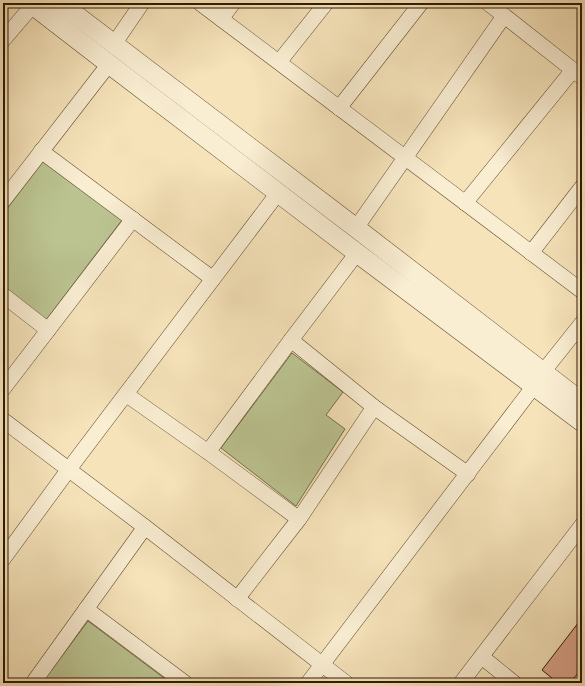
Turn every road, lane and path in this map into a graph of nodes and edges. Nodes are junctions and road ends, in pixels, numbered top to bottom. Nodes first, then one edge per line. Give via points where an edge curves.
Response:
1 (60, 3) edge
2 (142, 3) edge
3 (200, 3) edge
4 (233, 3) edge
5 (326, 3) edge
6 (421, 3) edge
7 (488, 3) edge
8 (32, 4) edge
9 (504, 16) junction
10 (221, 19) junction
11 (3, 40) edge
12 (114, 44) junction
13 (279, 62) junction
14 (109, 64) junction
15 (577, 74) edge
16 (339, 108) junction
17 (41, 151) junction
18 (405, 158) junction
19 (582, 187) edge
20 (278, 193) junction
21 (3, 201) edge
22 (465, 203) junction
23 (132, 219) junction
24 (356, 228) junction
25 (357, 253) junction
26 (531, 253) junction
27 (213, 280) junction
28 (582, 291) edge
29 (3, 295) edge
30 (582, 323) edge
31 (48, 330) junction
32 (291, 340) junction
33 (539, 379) junction
34 (3, 389) edge
35 (127, 395) junction
36 (582, 402) edge
37 (374, 407) junction
38 (3, 420) edge
39 (582, 422) edge
40 (208, 452) junction
41 (69, 469) junction
42 (468, 474) junction
43 (299, 519) junction
44 (582, 525) edge
45 (145, 527) junction
46 (6, 549) edge
47 (237, 599) junction
48 (86, 609) junction
49 (482, 658) junction
50 (322, 665) junction
51 (178, 681) edge
52 (33, 683) edge
53 (308, 683) edge
54 (346, 683) edge
55 (461, 683) edge
56 (514, 683) edge

1 - 12 street
2 - 12 street
3 - 10 street
4 - 10 street
5 - 13 street
6 - 16 street
7 - 9 street
8 - 11 street
8 - 14 street
9 - 15 street
9 - 18 street
10 - 13 street
12 - 24 street
13 - 16 street
14 - 17 street
14 - 20 street
15 - 22 street
16 - 18 street
17 - 21 street
17 - 23 street
18 - 22 street
18 - 24 street
19 - 26 street
20 - 25 street
20 - 27 street
22 - 26 street
23 - 27 street
23 - 31 street
24 - 33 street
25 - 32 street
25 - 33 street
26 - 28 street
27 - 35 street
29 - 31 street
30 - 33 street
31 - 34 street
32 - 37 street
32 - 40 street
33 - 36 street
33 - 39 street
33 - 42 street
35 - 40 street
35 - 41 street
37 - 42 street
37 - 43 street
38 - 41 street
40 - 43 street
41 - 45 street
41 - 46 street
42 - 50 street
43 - 47 street
44 - 49 street
45 - 47 street
45 - 48 street
47 - 50 street
48 - 51 street
48 - 52 street
49 - 55 street
49 - 56 street
50 - 53 street
50 - 54 street

